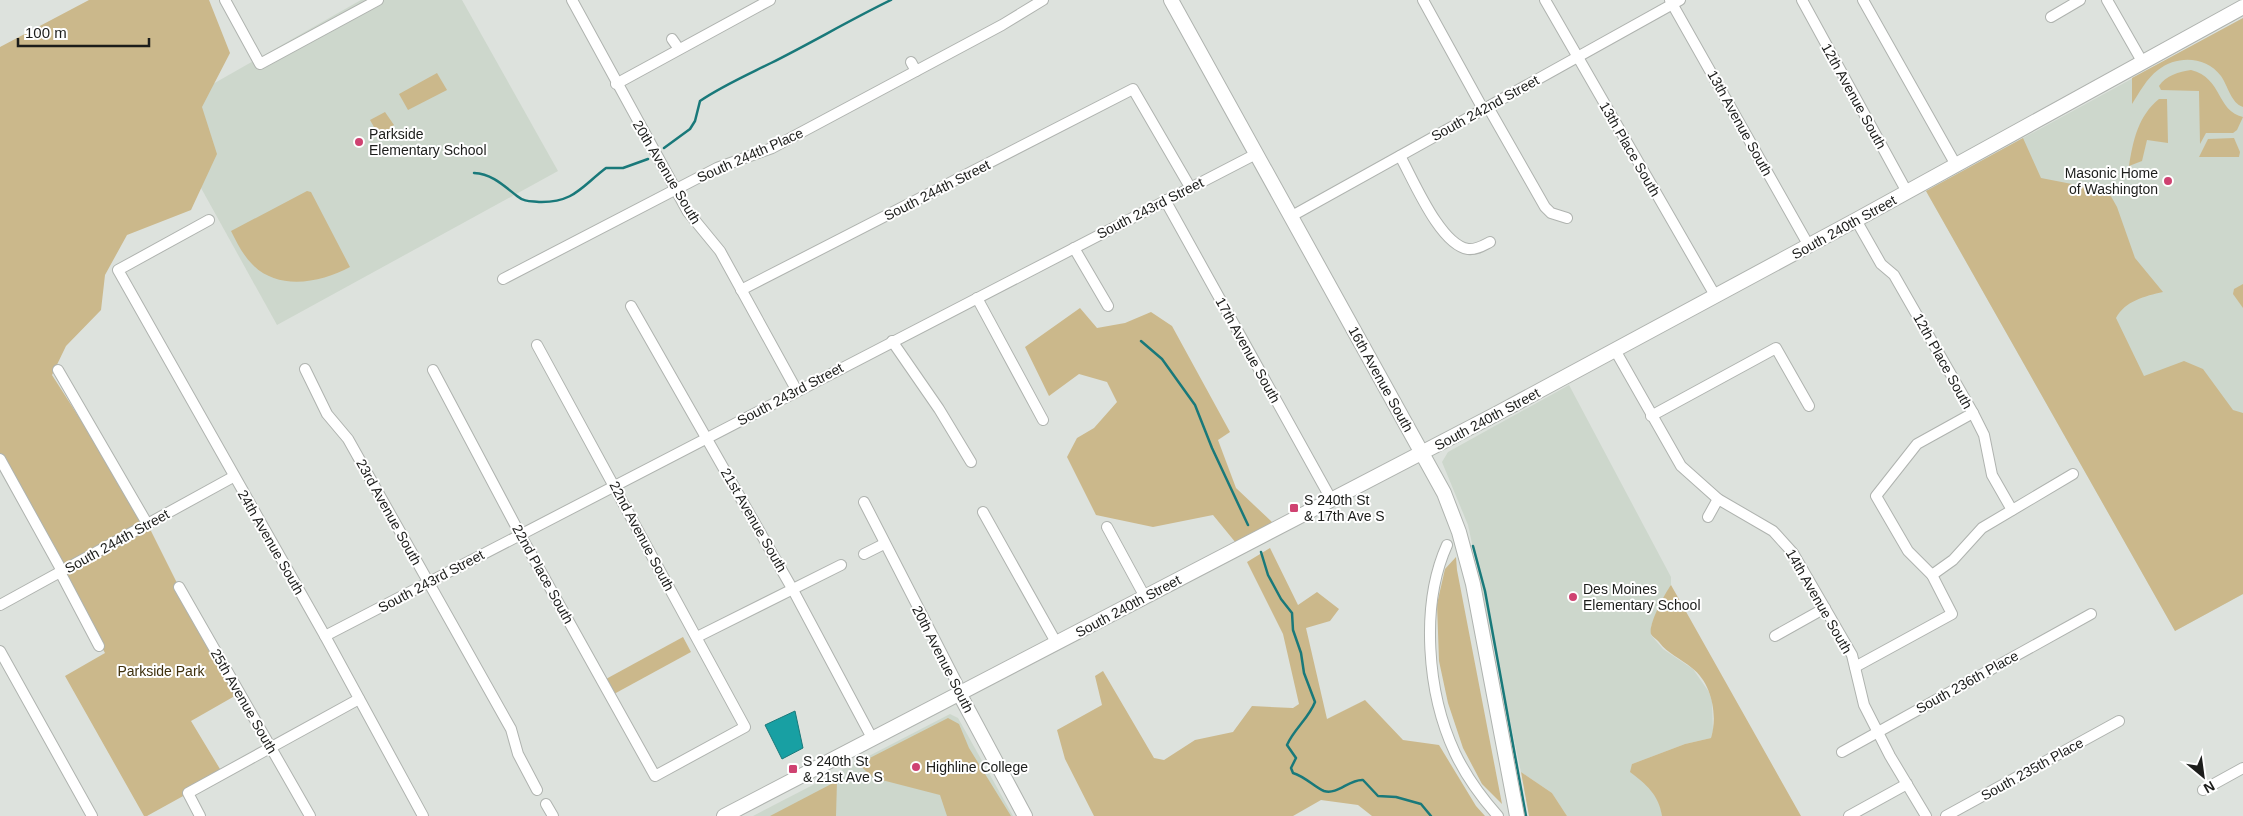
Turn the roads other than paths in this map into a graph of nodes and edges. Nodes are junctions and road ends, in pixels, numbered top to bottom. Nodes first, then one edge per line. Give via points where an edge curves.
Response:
1 (225, 0) edge
2 (378, 0) edge
3 (572, 0) edge
4 (770, 0) edge
5 (1043, 0) edge
6 (1423, 0) edge
7 (1545, 0) edge
8 (1802, 0) edge
9 (1863, 0) edge
10 (2080, 0) edge
11 (2107, 0) edge
12 (1174, 1) edge
13 (1674, 1) edge
14 (2243, 7) edge
15 (2051, 17) dead end
16 (672, 39) dead end
17 (679, 50) junction
18 (1577, 57) junction
19 (2143, 63) junction
20 (616, 84) junction
21 (1486, 108) junction
22 (1256, 154) junction
23 (1400, 156) junction
24 (1956, 165) junction
25 (1190, 188) junction
26 (675, 190) junction
27 (1907, 192) junction
28 (1165, 200) junction
29 (1290, 217) junction
30 (1566, 218) dead end
31 (209, 220) dead end
32 (1856, 220) junction
33 (1490, 242) dead end
34 (1809, 246) junction
35 (1074, 248) junction
36 (503, 279) dead end
37 (742, 290) junction
38 (1716, 297) junction
39 (977, 298) junction
40 (631, 306) dead end
41 (1108, 306) dead end
42 (892, 341) junction
43 (537, 345) dead end
44 (1615, 350) junction
45 (305, 369) dead end
46 (58, 370) dead end
47 (433, 370) dead end
48 (797, 391) junction
49 (1810, 406) dead end
50 (1973, 413) junction
51 (1651, 416) junction
52 (1043, 420) dead end
53 (707, 438) junction
54 (1422, 454) junction
55 (0, 459) edge
56 (971, 462) dead end
57 (2073, 474) dead end
58 (233, 477) junction
59 (615, 486) junction
60 (1331, 499) junction
61 (1718, 499) junction
62 (864, 502) dead end
63 (2012, 510) junction
64 (983, 512) dead end
65 (1708, 517) dead end
66 (148, 525) junction
67 (1107, 527) dead end
68 (520, 534) junction
69 (884, 544) junction
70 (1447, 545) dead end
71 (864, 554) dead end
72 (841, 564) dead end
73 (61, 572) junction
74 (1932, 575) junction
75 (429, 583) junction
76 (179, 587) dead end
77 (793, 590) junction
78 (1145, 596) junction
79 (0, 605) edge
80 (1825, 608) junction
81 (2091, 614) dead end
82 (325, 636) junction
83 (1775, 636) dead end
84 (697, 637) junction
85 (1056, 644) junction
86 (99, 646) dead end
87 (0, 651) edge
88 (1855, 667) junction
89 (959, 693) junction
90 (359, 699) junction
91 (2119, 722) dead end
92 (745, 728) joint
93 (1879, 730) junction
94 (872, 738) junction
95 (271, 748) junction
96 (1842, 752) dead end
97 (2243, 768) edge
98 (1907, 784) junction
99 (537, 790) dead end
100 (2203, 790) dead end
101 (546, 804) dead end
102 (92, 816) edge
103 (200, 816) edge
104 (310, 816) edge
105 (423, 816) edge
106 (553, 816) edge
107 (724, 816) edge
108 (1025, 816) edge
109 (1498, 816) edge
110 (1517, 816) edge
111 (1849, 816) edge
112 (1926, 816) edge
113 (1946, 816) edge

1 - 2 street via 260,64
3 - 20 street, 20th Avenue South
4 - 17 street
5 - 26 street, South 244th Place via 914,67 772,148 727,164
6 - 21 street
7 - 18 street, 13th Place South
8 - 27 street, 12th Avenue South
9 - 24 street
10 - 15 street
11 - 19 street
12 - 22 main road, 16th Avenue South
13 - 18 street, South 242nd Street
13 - 34 street, 13th Avenue South
14 - 19 main road, South 240th Street
16 - 17 street
17 - 20 street
18 - 21 street, South 242nd Street
18 - 38 street, 13th Place South
19 - 24 main road, South 240th Street
20 - 26 street, 20th Avenue South
21 - 23 street, South 242nd Street
21 - 30 street via 1545,207 1551,213
22 - 25 street, South 243rd Street
22 - 29 main road, 16th Avenue South
23 - 29 street, South 242nd Street
23 - 33 street via 1428,208 1449,238 1469,249
24 - 27 main road, South 240th Street
25 - 28 street, South 243rd Street
25 - 37 street, South 244th Street via 1133,89
26 - 36 street, South 244th Place
26 - 37 street, 20th Avenue South via 693,221 714,242
27 - 32 main road, South 240th Street
28 - 35 street, South 243rd Street
28 - 60 street, 17th Avenue South
29 - 54 main road, 16th Avenue South
31 - 58 street, 24th Avenue South via 118,270
32 - 34 main road, South 240th Street
32 - 50 street, 12th Place South via 1881,264 1894,275
34 - 38 main road, South 240th Street
35 - 39 street, South 243rd Street
35 - 41 street
37 - 48 street, 20th Avenue South
38 - 44 main road, South 240th Street
39 - 42 street, South 243rd Street
39 - 52 street
40 - 53 street, 21st Avenue South
42 - 48 street, South 243rd Street
42 - 56 street
43 - 59 street, 22nd Avenue South
44 - 51 street, 14th Avenue South
44 - 54 main road, South 240th Street
45 - 75 street, 23rd Avenue South via 327,414 348,439
46 - 66 street
47 - 68 street, 22nd Place South
48 - 53 street, South 243rd Street
49 - 51 street via 1776,348
50 - 63 street, 12th Place South via 1984,435 1992,475
50 - 74 street via 1917,444 1876,496 1908,551
51 - 61 street, 14th Avenue South via 1681,466
53 - 59 street, South 243rd Street
53 - 77 street, 21st Avenue South
54 - 60 main road, South 240th Street
54 - 110 main road, 16th Avenue South via 1447,500 1467,560
55 - 73 street
57 - 63 street
58 - 66 street, South 244th Street
58 - 82 street, 24th Avenue South
59 - 68 street, South 243rd Street
59 - 84 street, 22nd Avenue South
60 - 78 main road, South 240th Street
61 - 65 street
61 - 80 street, 14th Avenue South via 1780,537
62 - 69 street, 20th Avenue South
63 - 74 street via 1982,528 1953,560
64 - 85 street
66 - 73 street, South 244th Street
67 - 78 street
68 - 75 street, South 243rd Street
68 - 92 street, 22nd Place South via 655,776
69 - 71 street
69 - 89 street, 20th Avenue South via 957,682
70 - 109 street via 1437,567 1430,606 1430,640 1437,694 1457,756 1474,786
72 - 77 street
73 - 79 street, South 244th Street
73 - 86 street
74 - 88 street via 1952,614
75 - 82 street, South 243rd Street
75 - 99 street, 23rd Avenue South via 511,729 518,754
76 - 95 street, 25th Avenue South
77 - 84 street
77 - 94 street, 21st Avenue South
78 - 85 main road, South 240th Street
80 - 83 street
80 - 88 street, 14th Avenue South via 1852,655
81 - 93 street, South 236th Place
82 - 90 street, 24th Avenue South
84 - 92 street, 22nd Avenue South
85 - 89 main road, South 240th Street
87 - 102 street
88 - 93 street, 14th Avenue South via 1864,705
89 - 94 main road, South 240th Street
89 - 108 main road, 20th Avenue South
90 - 95 street
90 - 105 street, 24th Avenue South
91 - 113 street, South 235th Place
93 - 96 street, South 236th Place
93 - 98 street, 14th Avenue South
94 - 107 main road, South 240th Street
95 - 103 street via 188,793
95 - 104 street, 25th Avenue South
97 - 100 street
98 - 111 street
98 - 112 street, 14th Avenue South
101 - 106 street

